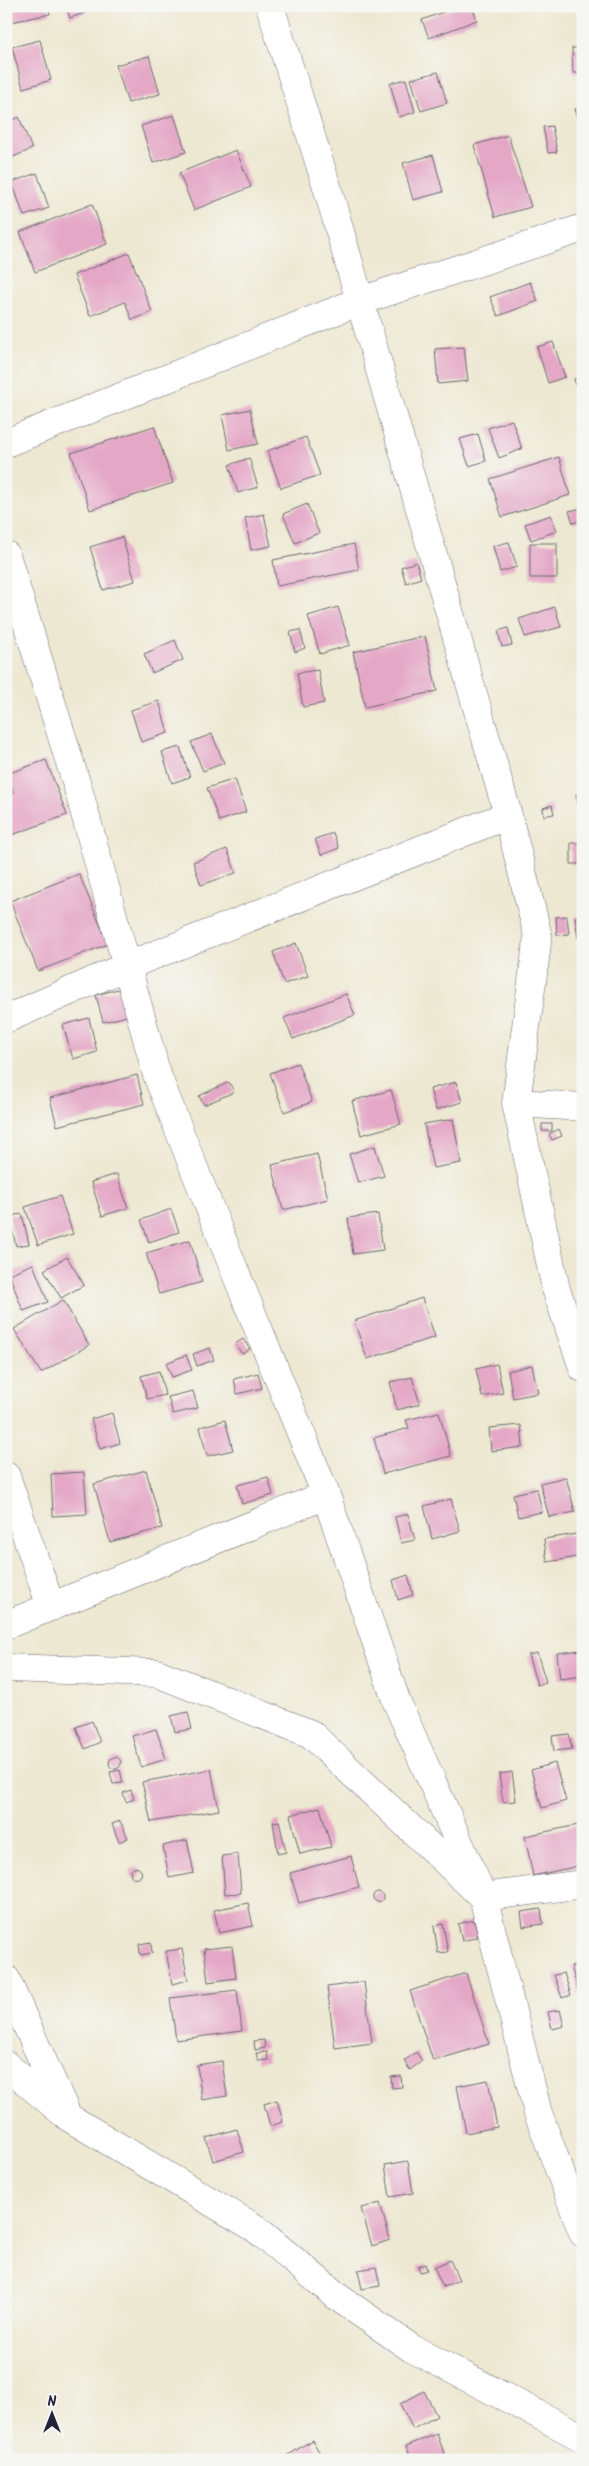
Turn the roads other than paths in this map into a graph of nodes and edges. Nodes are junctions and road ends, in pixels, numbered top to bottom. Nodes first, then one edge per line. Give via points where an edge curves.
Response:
1 (270, 6) edge
2 (583, 228) edge
3 (360, 301) junction
4 (6, 443) edge
5 (6, 556) edge
6 (508, 815) junction
7 (127, 966) junction
8 (6, 1018) edge
9 (516, 1103) junction
10 (583, 1107) edge
11 (583, 1368) edge
12 (6, 1476) edge
13 (326, 1496) junction
14 (52, 1607) junction
15 (6, 1625) edge
16 (6, 1668) edge
17 (583, 1884) edge
18 (483, 1897) junction
19 (6, 1979) edge
20 (6, 2065) edge
21 (68, 2116) junction
22 (583, 2233) edge
23 (583, 2438) edge

1 - 3 street
2 - 3 street
3 - 4 street
3 - 6 street
5 - 7 street via 79,792
6 - 7 street
6 - 9 street via 538,936
7 - 8 street
7 - 13 street via 157,1075
9 - 10 street
9 - 11 street via 556,1289
12 - 14 street
13 - 14 street
13 - 18 street via 396,1700
14 - 15 street
16 - 18 street via 157,1673 311,1734
17 - 18 street
18 - 22 street via 538,2113
19 - 21 street
20 - 21 street
21 - 23 street via 254,2228 339,2298 411,2348

